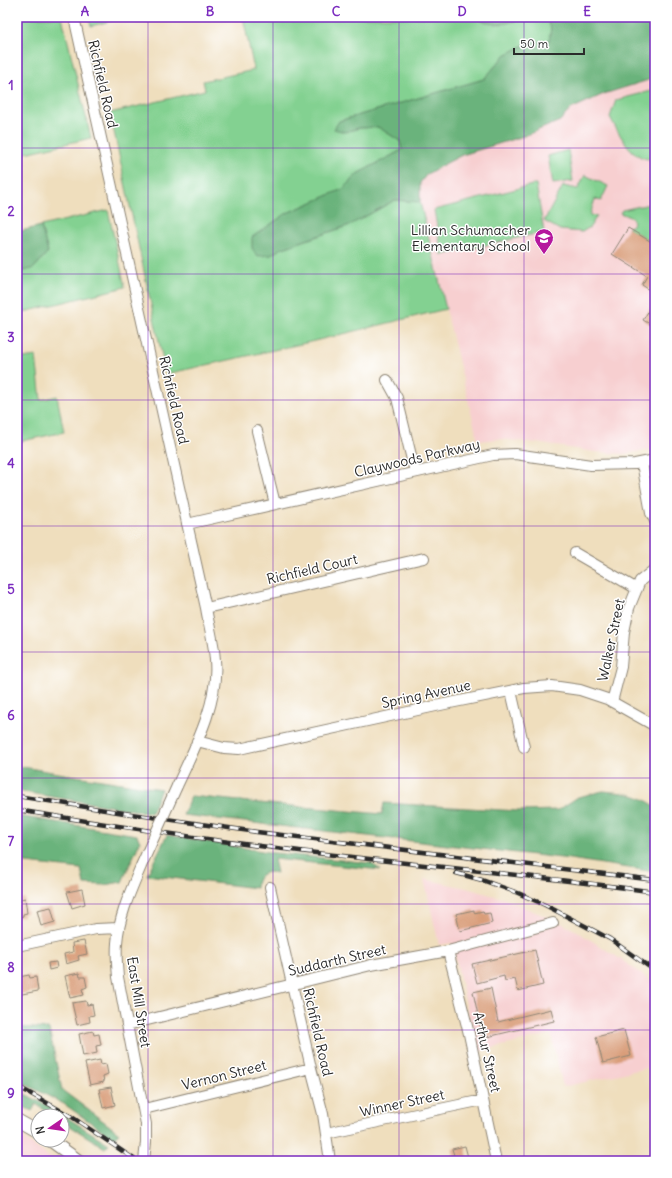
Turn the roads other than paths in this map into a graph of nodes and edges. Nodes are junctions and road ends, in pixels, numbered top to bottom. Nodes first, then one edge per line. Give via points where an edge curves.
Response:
1 (74, 17) edge
2 (388, 380) dead end
3 (257, 431) dead end
4 (655, 460) edge
5 (642, 463) junction
6 (415, 472) junction
7 (275, 504) junction
8 (655, 521) edge
9 (187, 524) junction
10 (575, 553) dead end
11 (424, 558) dead end
12 (655, 568) edge
13 (637, 589) junction
14 (206, 608) junction
15 (511, 691) junction
16 (612, 702) junction
17 (655, 726) edge
18 (197, 741) junction
19 (524, 747) dead end
20 (177, 786) joint
21 (270, 887) dead end
22 (553, 923) dead end
23 (120, 928) junction
24 (17, 946) edge
25 (448, 951) junction
26 (292, 984) junction
27 (127, 1026) junction
28 (311, 1068) junction
29 (483, 1100) junction
30 (144, 1109) junction
31 (17, 1120) edge
32 (30, 1127) edge
33 (326, 1133) junction
34 (61, 1148) edge
35 (79, 1161) edge
36 (144, 1161) edge
37 (330, 1161) edge
38 (496, 1161) edge

1 - 9 street, Richfield Road
2 - 6 street via 398,398
3 - 7 street
4 - 5 street, Claywoods Parkway
5 - 6 street, Claywoods Parkway via 591,465 509,454 493,455
5 - 8 street via 651,513
6 - 7 street, Claywoods Parkway
7 - 9 street, Claywoods Parkway
9 - 14 street, Richfield Road
10 - 13 street
11 - 14 street, Richfield Court
12 - 13 street, Walker Street via 640,581
13 - 16 street, Walker Street via 624,632 621,667
14 - 18 street, Richfield Road via 215,661 214,681 206,720
15 - 16 street, Spring Avenue via 552,686 580,690
15 - 18 street, Spring Avenue via 239,749
15 - 19 street
16 - 17 street, Spring Avenue
18 - 20 street, Richfield Road
20 - 23 street, East Mill Street, bridge via 141,866
21 - 26 street, Richfield Road
22 - 25 street, Suddarth Street
23 - 24 street via 96,929
23 - 27 street, East Mill Street via 117,943 118,977
25 - 26 street, Suddarth Street via 371,965
25 - 29 street, Arthur Street
26 - 27 street, Suddarth Street
26 - 28 street, Richfield Road
27 - 30 street, East Mill Street
28 - 30 street, Vernon Street
28 - 33 street, Richfield Road
29 - 33 street, Winner Street
29 - 38 street, Arthur Street
30 - 36 street, East Mill Street
31 - 32 main road
33 - 37 street, Richfield Road
34 - 35 main road

